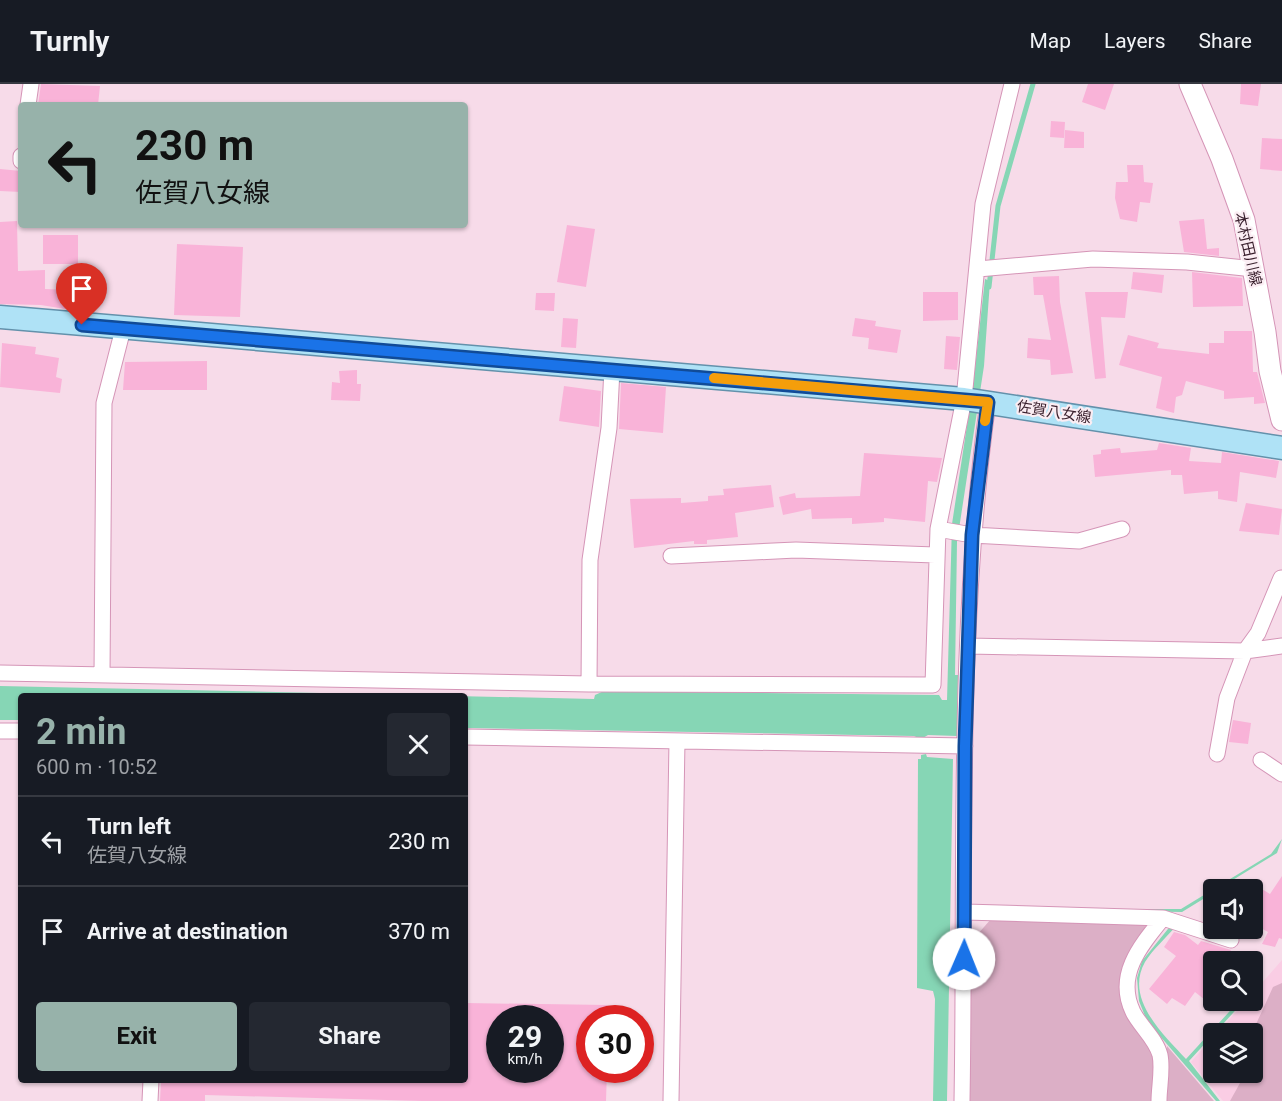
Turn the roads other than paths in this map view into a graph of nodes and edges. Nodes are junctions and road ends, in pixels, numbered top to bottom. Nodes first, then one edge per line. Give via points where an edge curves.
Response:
1 (31, 84) edge
2 (1012, 84) edge
3 (1190, 84) edge
4 (28, 102) edge
5 (978, 269) junction
6 (1254, 269) junction
7 (0, 317) edge
8 (123, 329) junction
9 (612, 369) junction
10 (964, 399) junction
11 (988, 402) junction
12 (1282, 420) edge
13 (1282, 448) edge
14 (938, 529) junction
15 (1122, 529) dead end
16 (972, 535) junction
17 (935, 555) junction
18 (671, 556) dead end
19 (1281, 578) edge
20 (968, 646) junction
21 (1282, 646) edge
22 (1245, 651) junction
23 (0, 673) edge
24 (102, 675) junction
25 (589, 684) junction
26 (0, 731) edge
27 (18, 731) edge
28 (468, 737) edge
29 (677, 741) junction
30 (965, 746) junction
31 (1217, 754) dead end
32 (1261, 760) dead end
33 (1282, 774) edge
34 (965, 912) junction
35 (1163, 918) junction
36 (1231, 940) dead end
37 (151, 1083) edge
38 (150, 1101) edge
39 (670, 1101) edge
40 (962, 1101) edge
41 (1159, 1101) edge

1 - 4 street
2 - 5 street via 983,204
3 - 6 main road, 本村田川線 via 1244,220
5 - 6 street via 1093,259
5 - 10 street
6 - 12 main road, 本村田川線
7 - 8 main road, 佐賀八女線
8 - 9 main road, 佐賀八女線
8 - 24 street via 104,403
9 - 10 main road, 佐賀八女線
9 - 25 street via 609,428 590,560
10 - 11 main road, 佐賀八女線
10 - 14 street
11 - 13 main road, 佐賀八女線
11 - 16 street
14 - 16 street
14 - 17 street
15 - 16 street via 1079,542
16 - 20 street
17 - 18 street via 796,550
17 - 25 street via 933,684
19 - 22 street via 1258,633
20 - 22 street
20 - 30 street
21 - 22 street
22 - 31 street via 1227,698
23 - 24 street
24 - 25 street
26 - 27 street
28 - 29 street
29 - 30 street
29 - 39 street
30 - 34 street
32 - 33 street
34 - 35 street
34 - 40 street
35 - 36 street
35 - 41 street via 1137,950 1126,988 1133,1011 1160,1054
37 - 38 street

